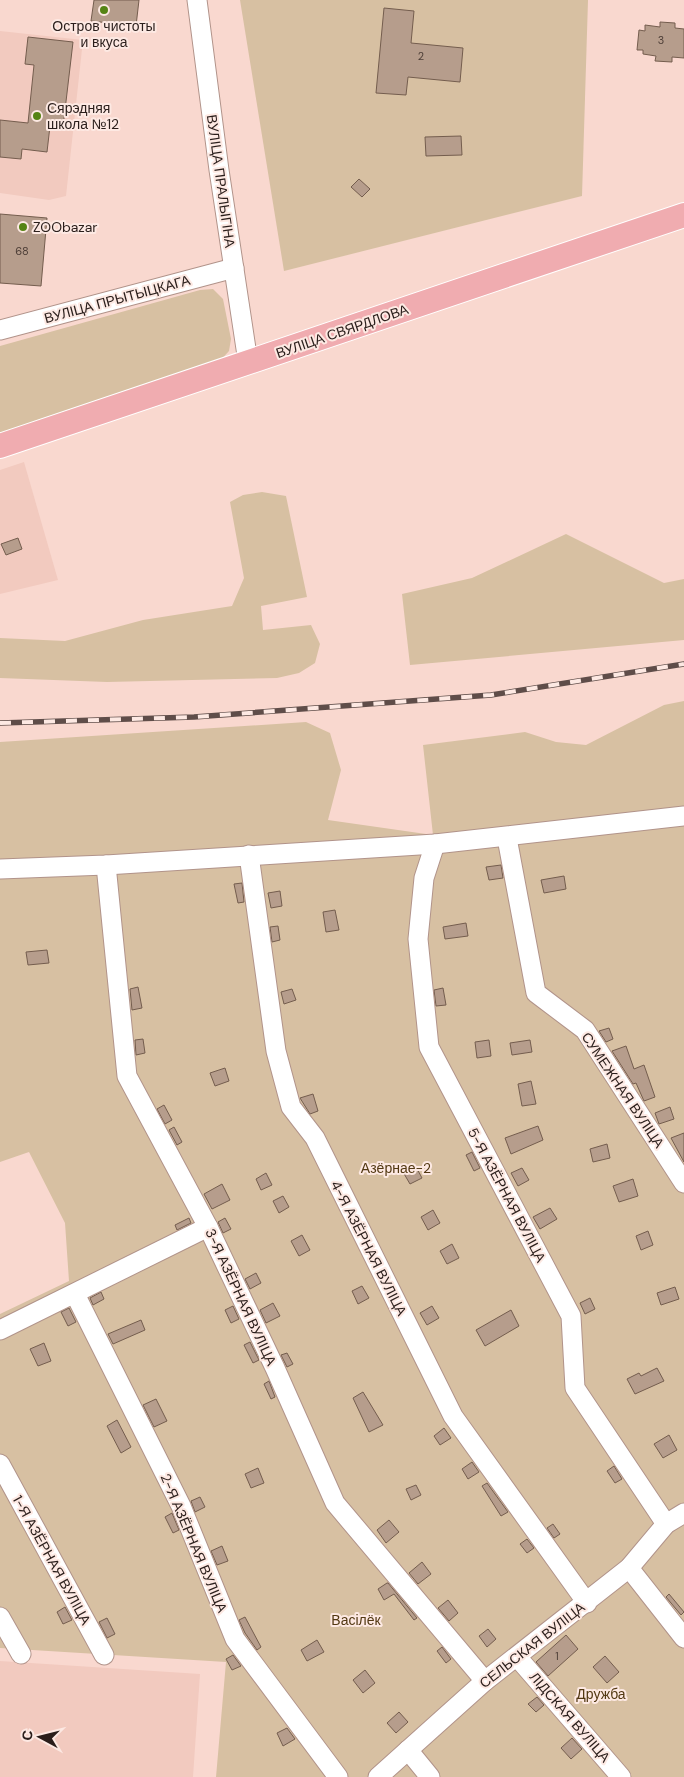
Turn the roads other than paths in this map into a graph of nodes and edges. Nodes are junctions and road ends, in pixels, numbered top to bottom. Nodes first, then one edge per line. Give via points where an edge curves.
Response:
1 (197, 0) edge
2 (684, 215) edge
3 (234, 268) junction
4 (0, 330) edge
5 (248, 362) junction
6 (0, 446) edge
7 (684, 816) edge
8 (507, 838) junction
9 (435, 844) junction
10 (249, 855) junction
11 (106, 865) junction
12 (0, 869) edge
13 (684, 1182) edge
14 (208, 1227) junction
15 (75, 1294) junction
16 (0, 1330) edge
17 (0, 1464) edge
18 (684, 1513) edge
19 (666, 1524) junction
20 (629, 1568) junction
21 (587, 1602) junction
22 (0, 1617) edge
23 (684, 1638) edge
24 (21, 1654) dead end
25 (104, 1655) dead end
26 (518, 1658) junction
27 (486, 1681) junction
28 (408, 1750) junction
29 (338, 1777) edge
30 (378, 1777) edge
31 (430, 1777) edge
32 (621, 1777) edge

1 - 3 street, ВУЛІЦА ПРАЛЫГІНА
2 - 5 main road, ВУЛІЦА СВЯРДЛОВА
3 - 4 street, ВУЛІЦА ПРЫТЫЦКАГА
3 - 5 street, ВУЛІЦА ПРАЛЫГІНА
5 - 6 main road, ВУЛІЦА СВЯРДЛОВА
7 - 8 street
8 - 9 street
8 - 13 street, СУМЕЖНАЯ ВУЛІЦА via 536,993 585,1030
9 - 10 street
9 - 19 street, 5-Я АЗЁРНАЯ ВУЛІЦА via 424,878 418,939 429,1048 571,1316 575,1388
10 - 11 street
10 - 21 street, 4-Я АЗЁРНАЯ ВУЛІЦА via 276,1052 291,1107 314,1138 453,1416
11 - 12 street
11 - 14 street, 3-Я АЗЁРНАЯ ВУЛІЦА via 127,1076
14 - 15 street
14 - 27 street, 3-Я АЗЁРНАЯ ВУЛІЦА via 334,1503
15 - 16 street
15 - 29 street, 2-Я АЗЁРНАЯ ВУЛІЦА via 181,1506 235,1640
17 - 25 street, 1-Я АЗЁРНАЯ ВУЛІЦА
18 - 19 street, СЕЛЬСКАЯ ВУЛІЦА
19 - 20 street, СЕЛЬСКАЯ ВУЛІЦА
20 - 21 street, СЕЛЬСКАЯ ВУЛІЦА
20 - 23 street
21 - 26 street, СЕЛЬСКАЯ ВУЛІЦА
22 - 24 street
26 - 27 street, СЕЛЬСКАЯ ВУЛІЦА
26 - 32 street, ЛІДСКАЯ ВУЛІЦА
27 - 28 street, СЕЛЬСКАЯ ВУЛІЦА
28 - 30 street, СЕЛЬСКАЯ ВУЛІЦА
28 - 31 street

